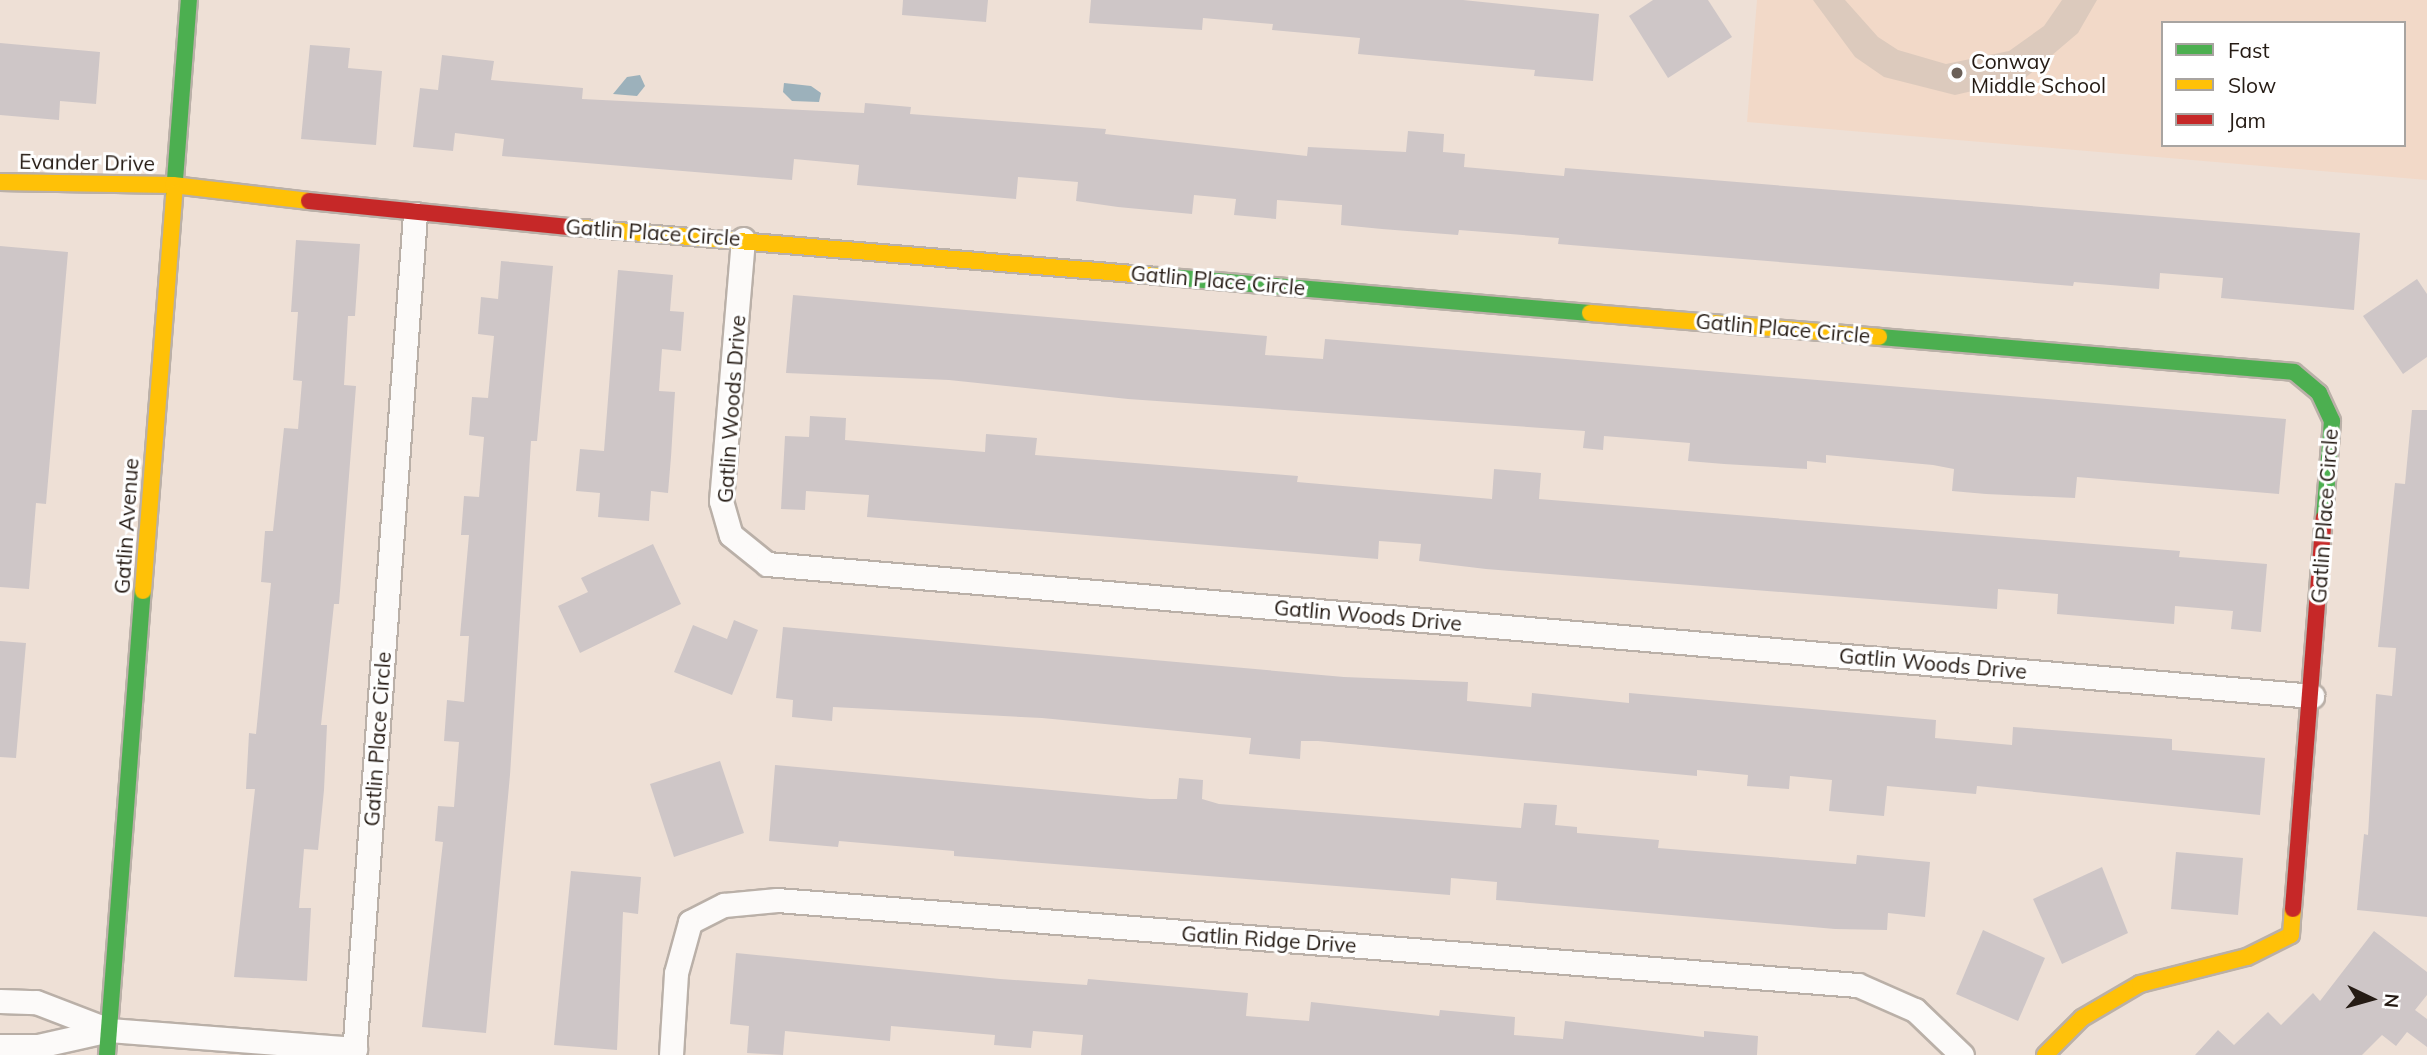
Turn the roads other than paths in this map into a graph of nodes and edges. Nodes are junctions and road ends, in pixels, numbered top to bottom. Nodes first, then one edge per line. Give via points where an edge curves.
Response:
1 (189, 0) edge
2 (0, 182) edge
3 (173, 185) junction
4 (415, 214) junction
5 (743, 239) junction
6 (2312, 696) junction
7 (0, 1001) edge
8 (109, 1030) junction
9 (0, 1046) edge
10 (355, 1052) edge
11 (107, 1055) edge
12 (671, 1055) edge
13 (1962, 1055) edge
14 (2045, 1055) edge

1 - 3 street, Gatlin Avenue
2 - 3 street, Evander Drive via 63,179
3 - 4 street, Gatlin Place Circle
3 - 8 street, Gatlin Avenue
4 - 5 street, Gatlin Place Circle
4 - 10 street, Gatlin Place Circle
5 - 6 street, Gatlin Woods Drive via 720,501 731,535 767,564
5 - 6 street, Gatlin Place Circle via 2294,372 2319,393 2332,421
6 - 14 street, Gatlin Place Circle via 2291,935 2247,957 2140,984 2082,1018
7 - 8 street via 36,1002
8 - 9 street via 38,1046
8 - 10 street
8 - 11 street, Gatlin Avenue
12 - 13 street, Gatlin Ridge Drive via 676,973 690,922 724,905 777,900 1858,985 1915,1010

